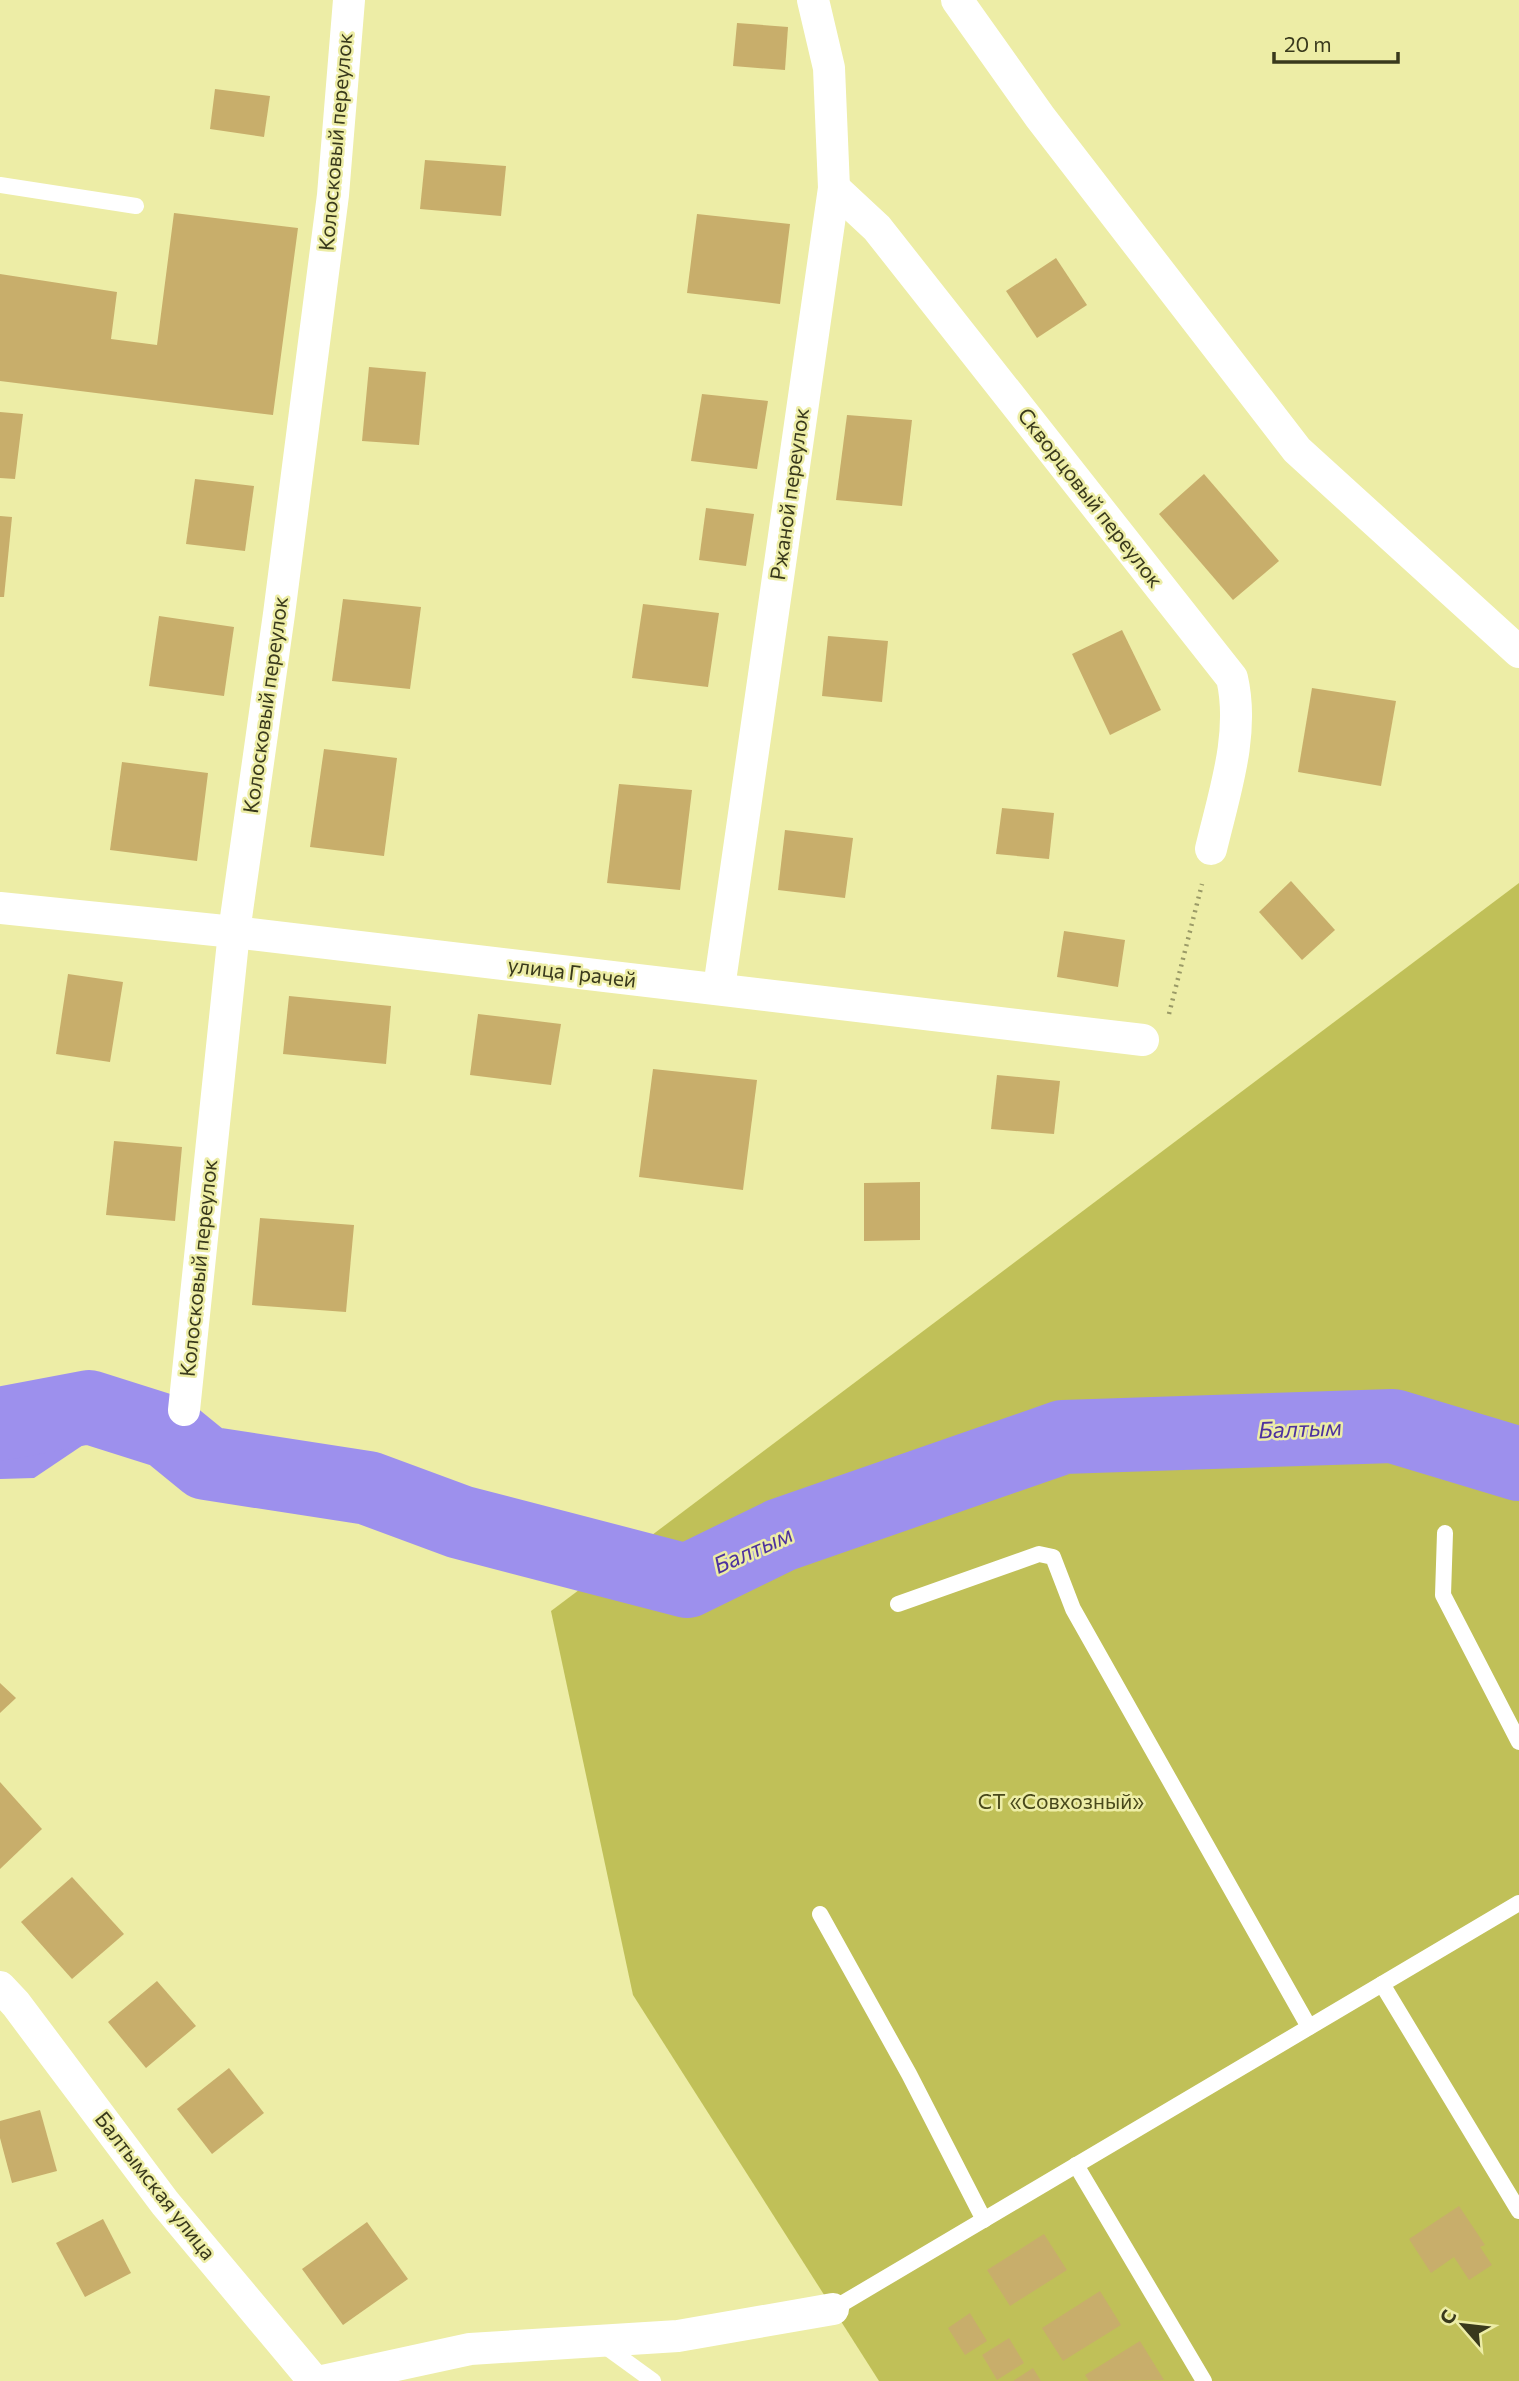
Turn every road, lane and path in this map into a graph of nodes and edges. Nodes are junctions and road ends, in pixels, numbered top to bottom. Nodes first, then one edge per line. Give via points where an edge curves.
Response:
1 (349, 0) edge
2 (813, 0) edge
3 (957, 0) edge
4 (0, 185) edge
5 (834, 188) junction
6 (136, 206) dead end
7 (1519, 652) edge
8 (1211, 849) joint
9 (0, 908) edge
10 (234, 932) junction
11 (719, 988) junction
12 (1143, 1040) joint
13 (184, 1410) dead end
14 (1445, 1533) dead end
15 (898, 1604) dead end
16 (1519, 1742) edge
17 (1519, 1903) edge
18 (820, 1914) dead end
19 (1382, 1984) junction
20 (0, 1987) edge
21 (1309, 2027) junction
22 (1076, 2165) junction
23 (1519, 2211) edge
24 (984, 2220) junction
25 (833, 2309) joint
26 (597, 2341) junction
27 (314, 2381) edge
28 (323, 2381) edge
29 (653, 2381) edge
30 (1204, 2381) edge

1 - 10 street, Колосковый переулок via 333,195
2 - 5 street, Ржаной переулок via 829,68
3 - 7 street via 1040,117 1297,450
4 - 6 lane
5 - 8 street, Скворцовый переулок via 877,228 1232,678 1238,726
5 - 11 street, Ржаной переулок
8 - 12 path via 1171,1010 1161,1029
9 - 10 street, улица Грачей
10 - 11 street, улица Грачей
10 - 13 street, Колосковый переулок
11 - 12 street, улица Грачей
14 - 16 lane via 1443,1595
15 - 21 lane via 1040,1554 1053,1557 1073,1609
17 - 19 lane
18 - 24 lane
19 - 21 lane
19 - 23 lane
20 - 27 street, Балтымская улица via 164,2203
21 - 22 lane
22 - 24 lane
22 - 30 lane
24 - 25 lane
25 - 26 street via 678,2336
26 - 28 street via 470,2349
26 - 29 lane

